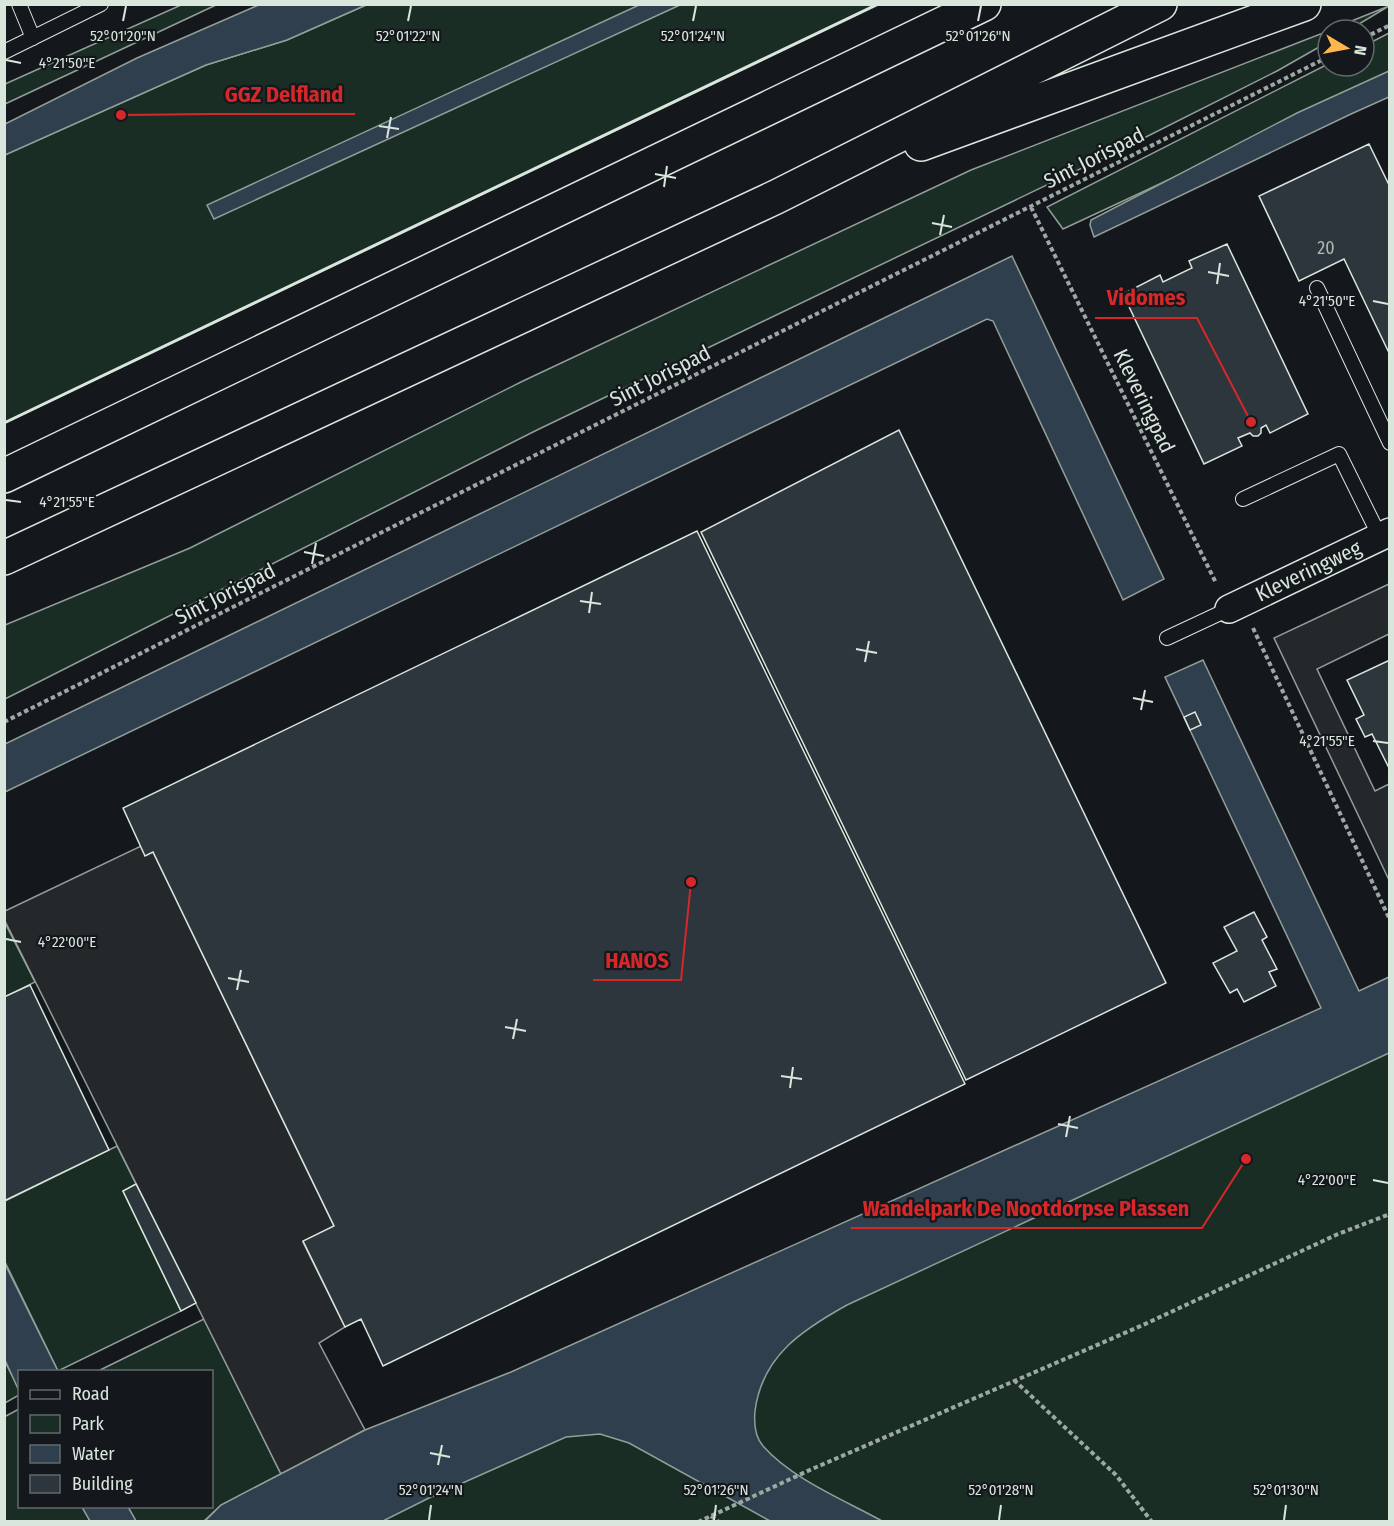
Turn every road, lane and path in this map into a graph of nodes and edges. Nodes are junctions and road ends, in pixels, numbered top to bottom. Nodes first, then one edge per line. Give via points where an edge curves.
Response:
1 (19, 4) edge
2 (101, 4) edge
3 (984, 4) edge
4 (1160, 4) edge
5 (1304, 4) edge
6 (33, 38) junction
7 (4, 52) edge
8 (1316, 63) edge
9 (776, 197) junction
10 (1031, 207) junction
11 (1317, 288) dead end
12 (1388, 435) edge
13 (4, 476) edge
14 (1243, 499) dead end
15 (1385, 535) edge
16 (4, 558) edge
17 (1235, 606) junction
18 (1167, 638) dead end
19 (4, 722) edge
20 (1389, 920) edge
21 (1389, 1214) edge
22 (1014, 1380) junction
23 (711, 1516) junction
24 (698, 1521) edge
25 (719, 1521) edge
26 (1152, 1521) edge

1 - 6 lane
2 - 6 lane
3 - 13 highway
4 - 9 highway
5 - 9 highway
6 - 7 lane
8 - 10 path, Sint Jorispad
9 - 16 highway
10 - 17 path, Kleveringpad
10 - 19 path, Sint Jorispad
11 - 12 lane
14 - 15 lane via 1339,454
15 - 17 street, Kleveringweg
17 - 18 lane
17 - 20 path, Kleveringpad
21 - 22 path
22 - 23 path
22 - 26 path via 1116,1475
23 - 24 path
23 - 25 path

